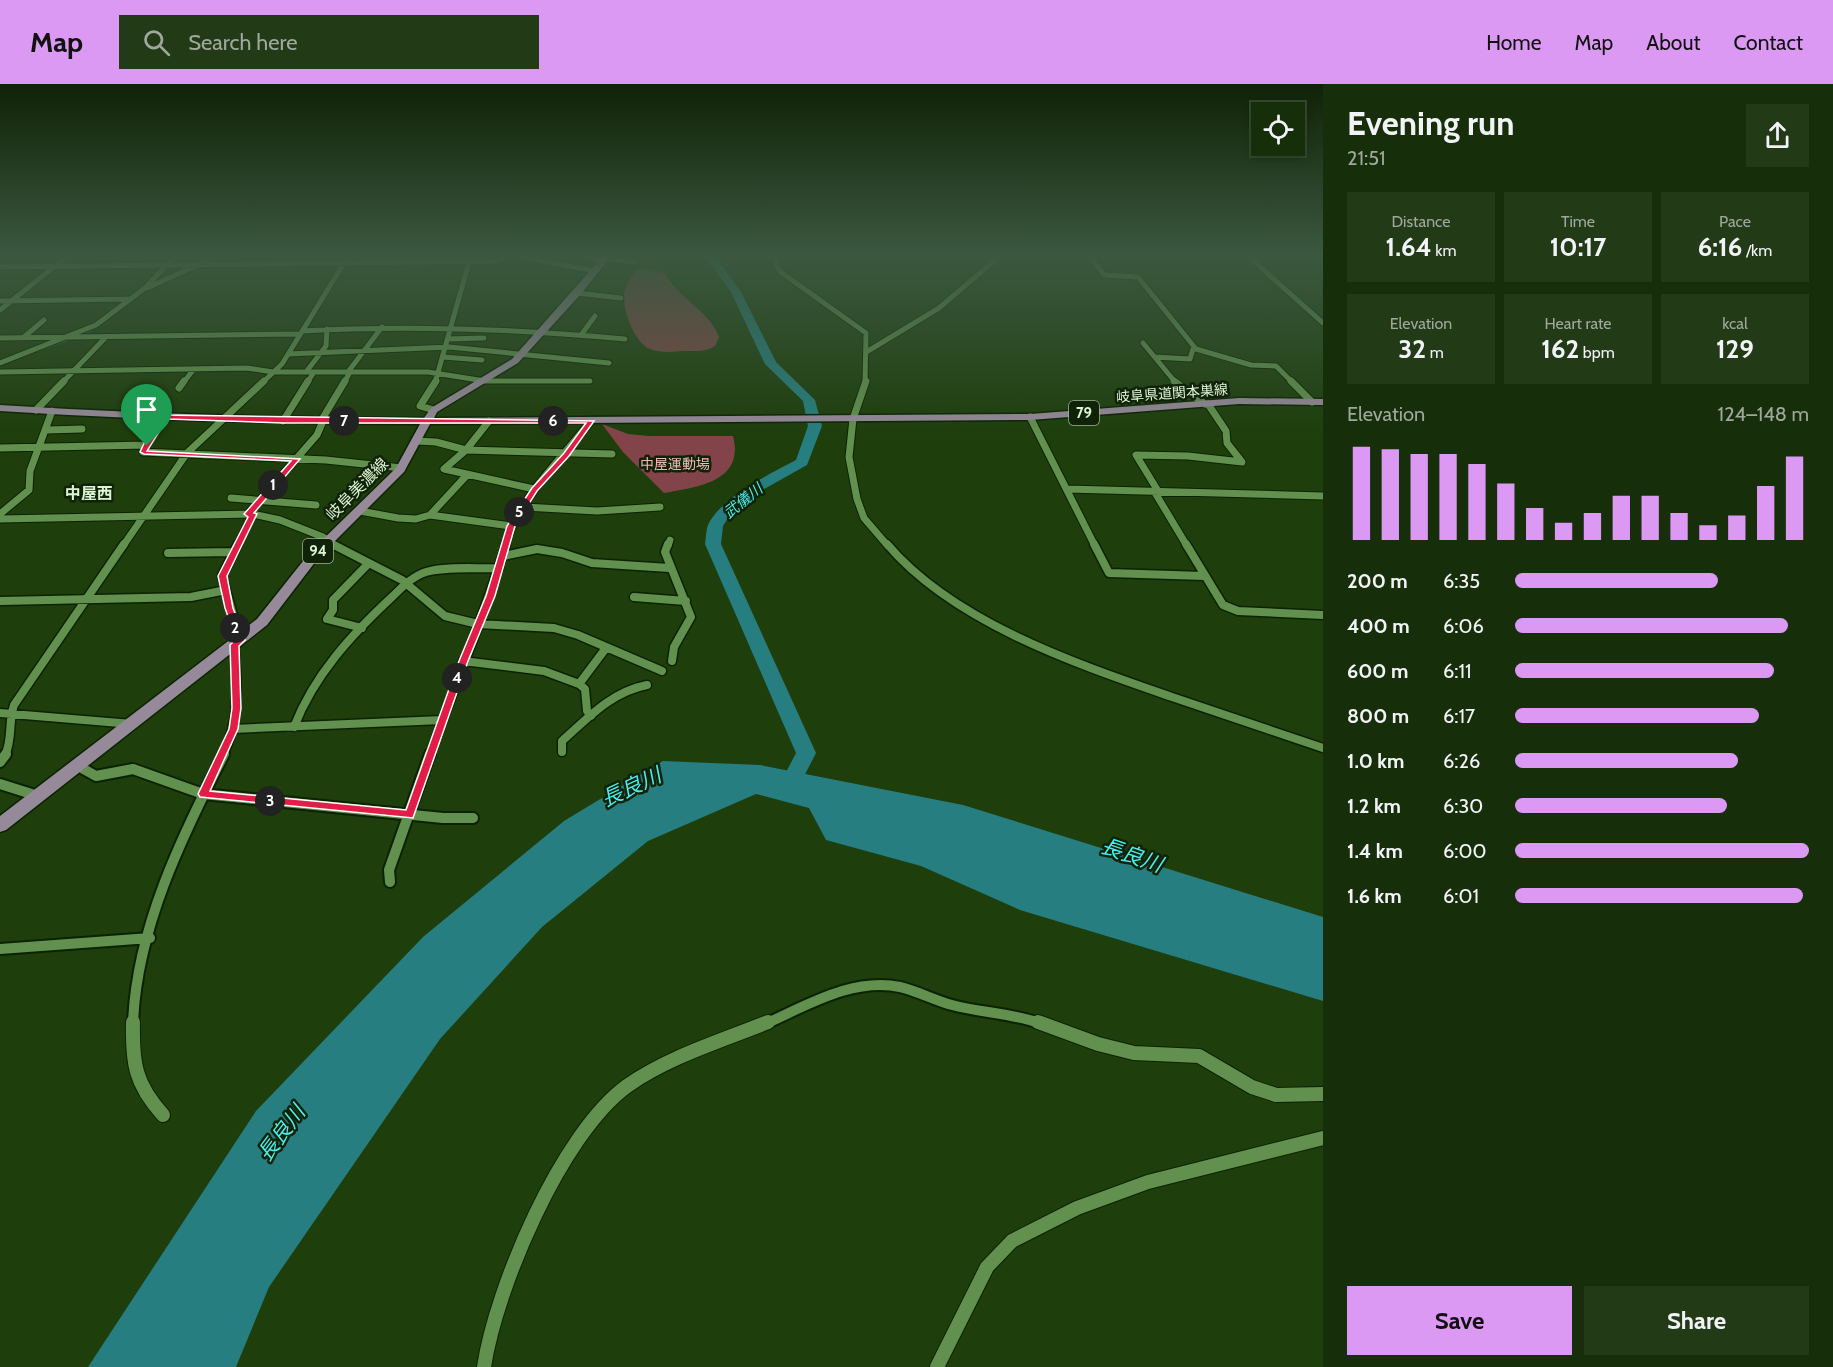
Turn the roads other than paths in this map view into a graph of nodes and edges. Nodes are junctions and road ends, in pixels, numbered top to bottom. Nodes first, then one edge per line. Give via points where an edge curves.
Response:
1 (110, 315) edge
2 (116, 315) edge
3 (312, 315) edge
4 (455, 315) edge
5 (557, 315) edge
6 (843, 315) edge
7 (929, 315) edge
8 (1169, 315) edge
9 (595, 316) dead end
10 (44, 320) dead end
11 (382, 327) junction
12 (327, 329) junction
13 (451, 329) junction
14 (543, 330) junction
15 (301, 333) junction
16 (581, 334) junction
17 (72, 337) junction
18 (80, 337) junction
19 (106, 337) junction
20 (0, 338) edge
21 (24, 338) junction
22 (484, 338) dead end
23 (447, 339) junction
24 (625, 339) dead end
25 (1143, 343) dead end
26 (445, 347) junction
27 (1196, 349) junction
28 (363, 350) junction
29 (868, 351) junction
30 (323, 352) junction
31 (524, 352) junction
32 (288, 354) junction
33 (443, 357) junction
34 (1155, 357) junction
35 (482, 360) dead end
36 (609, 363) dead end
37 (0, 365) edge
38 (194, 369) junction
39 (73, 370) junction
40 (0, 372) edge
41 (273, 372) junction
42 (306, 372) junction
43 (314, 372) junction
44 (349, 372) junction
45 (439, 373) junction
46 (485, 381) junction
47 (590, 381) dead end
48 (179, 388) dead end
49 (1312, 402) junction
50 (1323, 402) edge
51 (1206, 404) junction
52 (0, 408) edge
53 (36, 410) junction
54 (434, 410) junction
55 (52, 411) junction
56 (156, 417) junction
57 (1030, 417) junction
58 (848, 419) junction
59 (222, 420) junction
60 (283, 421) junction
61 (322, 421) junction
62 (426, 421) junction
63 (489, 421) junction
64 (591, 421) junction
65 (82, 429) dead end
66 (47, 430) junction
67 (417, 441) junction
68 (147, 446) junction
69 (41, 447) junction
70 (0, 448) edge
71 (466, 450) junction
72 (187, 453) junction
73 (566, 454) junction
74 (612, 454) dead end
75 (297, 459) junction
76 (402, 468) junction
77 (467, 475) junction
78 (534, 489) junction
79 (1067, 489) junction
80 (1156, 491) junction
81 (1323, 496) edge
82 (231, 498) dead end
83 (260, 500) junction
84 (316, 505) dead end
85 (524, 507) junction
86 (660, 507) dead end
87 (360, 511) junction
88 (0, 514) edge
89 (250, 514) junction
90 (430, 515) junction
91 (142, 516) junction
92 (0, 519) edge
93 (511, 526) junction
94 (670, 540) dead end
95 (327, 542) junction
96 (234, 552) junction
97 (168, 553) dead end
98 (503, 556) junction
99 (368, 564) junction
100 (499, 567) junction
101 (669, 568) junction
102 (1204, 576) junction
103 (405, 585) junction
104 (226, 590) junction
105 (634, 597) dead end
106 (85, 599) junction
107 (0, 601) edge
108 (686, 601) junction
109 (1323, 615) edge
110 (478, 624) junction
111 (362, 628) junction
112 (237, 642) junction
113 (606, 648) junction
114 (464, 661) junction
115 (672, 661) dead end
116 (662, 671) dead end
117 (579, 684) junction
118 (647, 686) dead end
119 (5, 712) edge
120 (591, 716) junction
121 (442, 720) junction
122 (132, 724) junction
123 (294, 727) junction
124 (233, 729) junction
125 (1323, 748) edge
126 (562, 752) dead end
127 (0, 762) edge
128 (78, 766) junction
129 (0, 784) edge
130 (203, 794) junction
131 (39, 796) junction
132 (409, 815) junction
133 (473, 818) dead end
134 (0, 825) edge
135 (390, 882) dead end
136 (150, 938) junction
137 (0, 949) edge
138 (1323, 1094) edge
139 (163, 1115) dead end
140 (1323, 1138) edge
141 (484, 1367) edge
142 (937, 1367) edge

1 - 17 street
2 - 18 street
3 - 15 street
4 - 13 street
5 - 14 main road, 岐阜美濃線 / 94
6 - 29 street via 862,328
7 - 29 street
8 - 27 street
9 - 16 street
10 - 21 street
11 - 12 street
11 - 13 street
11 - 28 street
12 - 15 street
12 - 30 street
13 - 14 street
13 - 23 street
14 - 16 street
14 - 31 main road, 岐阜美濃線 / 94
15 - 19 street
15 - 32 street
16 - 24 street
17 - 18 street
17 - 21 street
17 - 37 street
18 - 19 street
18 - 37 street
19 - 39 street
20 - 21 street
22 - 23 street
23 - 26 street
25 - 34 street
26 - 28 street
26 - 31 street
26 - 33 street
27 - 34 street via 1190,359
27 - 49 street via 1251,365 1276,366
28 - 30 street
28 - 44 street
29 - 58 street via 864,392
30 - 32 street
30 - 42 street
31 - 36 street
31 - 46 main road, 岐阜美濃線 / 94
32 - 41 street
33 - 35 street
33 - 45 street
34 - 51 street via 1171,379
38 - 39 street
38 - 41 street via 247,368
38 - 48 street
39 - 40 street
39 - 53 street
41 - 42 street
41 - 59 street
42 - 43 street
43 - 44 street
43 - 60 street
44 - 45 street
44 - 61 street
45 - 46 street
45 - 54 street via 420,406
46 - 47 street
46 - 54 main road, 岐阜美濃線 / 94
49 - 50 main road, 岐阜県道関本巣線 / 79
49 - 51 main road, 岐阜県道関本巣線 / 79
51 - 57 main road, 岐阜県道関本巣線 / 79
51 - 80 street via 1242,462 1136,455
52 - 53 main road, 79
53 - 55 main road, 79
54 - 62 main road, 岐阜美濃線 / 94
55 - 56 main road, 79
55 - 66 street
56 - 59 main road, 79
56 - 68 street via 164,420
57 - 58 main road, 岐阜県道関本巣線 / 79
57 - 79 street
58 - 64 main road, 79
58 - 125 street via 849,457 864,518 902,561 965,608 1032,643 1112,676
59 - 60 main road, 79
59 - 72 street
60 - 61 main road, 79
61 - 62 main road, 79
61 - 75 street
62 - 63 main road, 79
62 - 67 main road, 岐阜美濃線 / 94
63 - 64 main road, 79
63 - 71 street
64 - 73 street
65 - 66 street
66 - 69 street
67 - 71 street
67 - 76 main road, 岐阜美濃線 / 94
68 - 69 street
68 - 72 street via 143,452
69 - 70 street
69 - 88 street via 30,471 29,490
71 - 73 street
71 - 77 street via 444,467
72 - 75 street
72 - 91 street
73 - 74 street
73 - 78 street
75 - 76 street
75 - 83 street
76 - 87 main road, 岐阜美濃線 / 94
77 - 78 street
77 - 90 street
78 - 85 street
79 - 80 street
79 - 102 street via 1109,573
80 - 81 street
80 - 102 street
82 - 83 street
83 - 84 street
83 - 89 street
85 - 86 street via 597,511
85 - 93 street
87 - 90 street via 416,519
87 - 95 main road, 岐阜美濃線 / 94
89 - 91 street
89 - 95 street via 280,520
89 - 96 street
90 - 93 street
91 - 92 street
91 - 106 street
93 - 98 street
94 - 101 street via 665,552
95 - 99 street
95 - 112 main road, 岐阜美濃線 / 94 via 277,608
96 - 97 street
96 - 104 street via 222,576
98 - 100 street
98 - 101 street via 537,549 592,563
99 - 103 street
99 - 111 street via 333,600 333,610 327,619
100 - 103 street via 427,571
100 - 110 street
101 - 108 street
102 - 109 street via 1223,605 1238,611
103 - 110 street via 445,616
103 - 111 street
104 - 106 street via 191,597
104 - 112 street
105 - 108 street
106 - 107 street
106 - 119 street
108 - 115 street via 690,623 674,647
110 - 113 street via 554,628
110 - 114 street
111 - 123 street via 315,683 303,701
112 - 122 main road, 岐阜美濃線 / 94
112 - 124 street
113 - 116 street
113 - 117 street
114 - 117 street via 544,671
114 - 121 street
117 - 120 street via 585,689
118 - 120 street via 616,695
119 - 122 street
119 - 127 street via 11,747
120 - 126 street via 562,741
121 - 123 street
121 - 132 street
122 - 128 main road, 岐阜美濃線 / 94
123 - 124 street
124 - 130 street
128 - 130 street via 96,776 133,769
128 - 131 main road, 岐阜美濃線 / 94
129 - 131 street
130 - 132 street
130 - 136 street
131 - 134 main road, 岐阜美濃線 / 94
132 - 133 street
132 - 135 street via 389,870
136 - 137 street
136 - 139 street via 131,1016 137,1078 146,1097
138 - 141 street via 1276,1095 1252,1087 1199,1056 1134,1053 1021,1016 953,1005 900,987 875,984 851,988 666,1064 626,1087 603,1110 551,1182 516,1257
140 - 142 street via 1148,1182 1077,1208 1012,1241 987,1267

